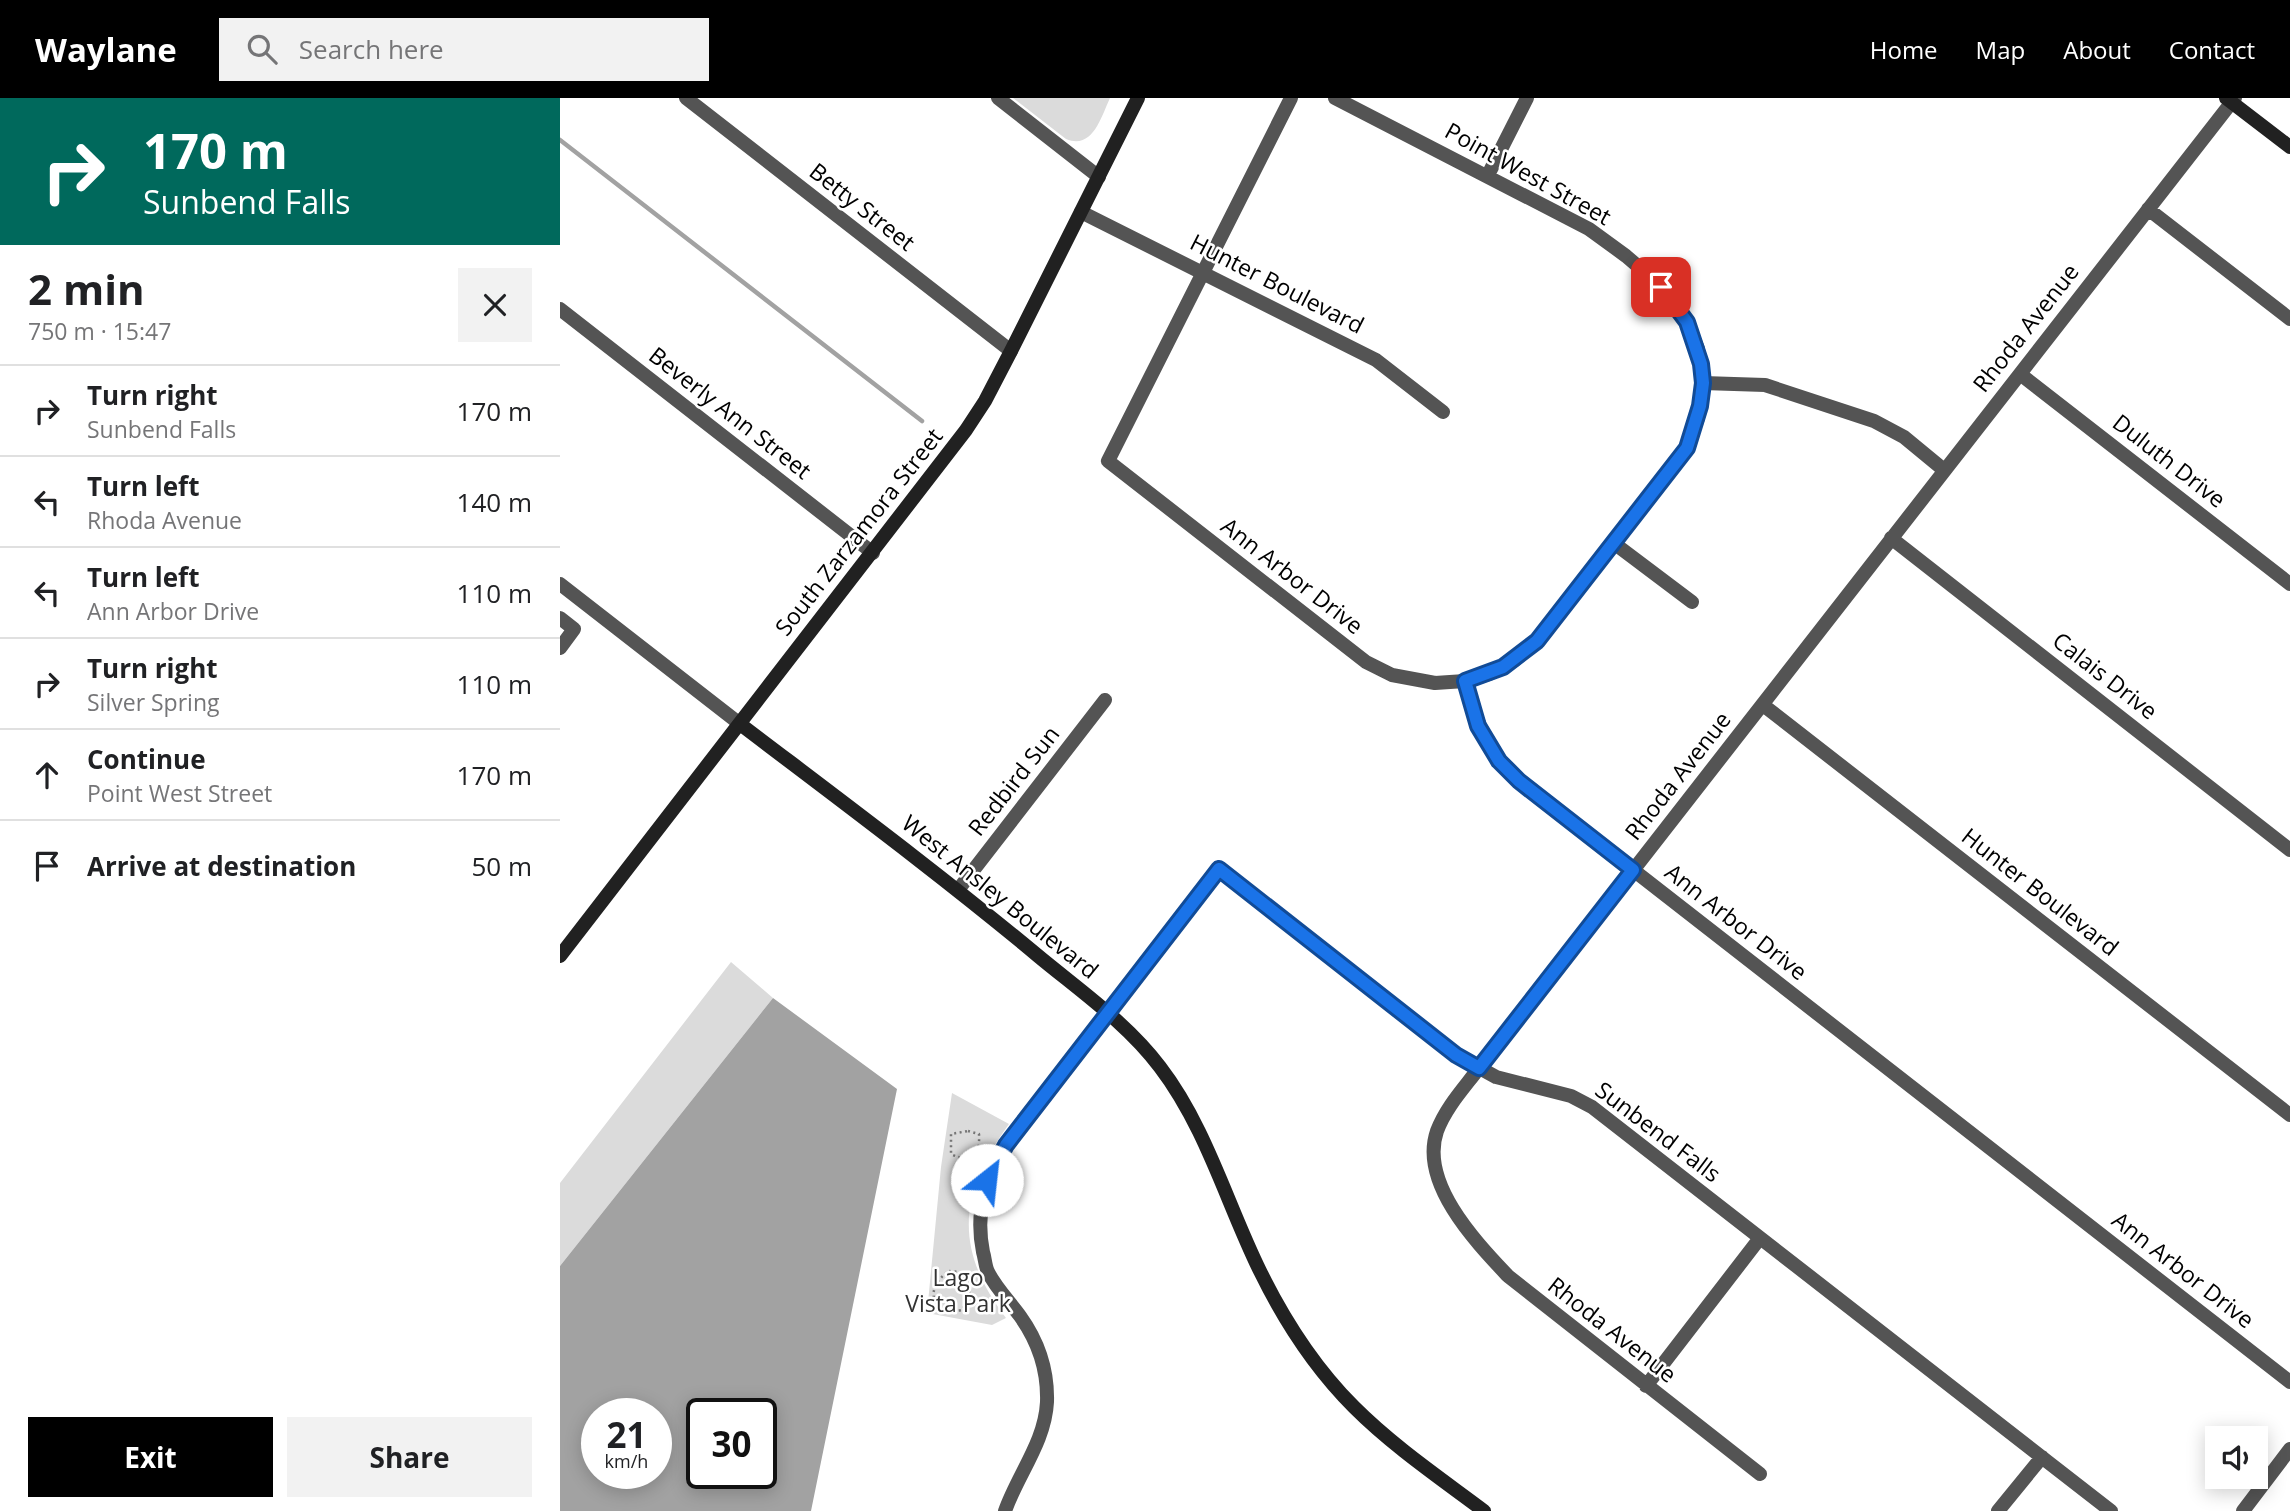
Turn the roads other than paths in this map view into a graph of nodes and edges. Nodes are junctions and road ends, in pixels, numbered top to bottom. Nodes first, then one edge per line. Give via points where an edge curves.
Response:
1 (686, 98) edge
2 (998, 98) edge
3 (1138, 98) edge
4 (1291, 98) edge
5 (1335, 98) edge
6 (1527, 98) edge
7 (2231, 99) edge
8 (2290, 147) edge
9 (1488, 175) junction
10 (1099, 177) junction
11 (2148, 209) junction
12 (1081, 212) junction
13 (1203, 273) junction
14 (560, 309) edge
15 (2290, 319) edge
16 (1012, 351) junction
17 (2020, 374) junction
18 (1703, 383) junction
19 (1443, 412) dead end
20 (1944, 470) junction
21 (1891, 538) junction
22 (1615, 544) junction
23 (873, 553) junction
24 (560, 584) edge
25 (2290, 584) edge
26 (1692, 602) dead end
27 (560, 618) edge
28 (560, 648) edge
29 (1465, 681) junction
30 (1105, 700) dead end
31 (1763, 705) junction
32 (740, 724) junction
33 (2290, 850) edge
34 (1633, 870) junction
35 (958, 890) junction
36 (560, 956) edge
37 (1109, 1014) junction
38 (1479, 1068) junction
39 (2290, 1115) edge
40 (1760, 1238) junction
41 (2290, 1382) edge
42 (1646, 1385) junction
43 (2290, 1449) edge
44 (2042, 1457) junction
45 (1760, 1474) dead end
46 (1004, 1511) edge
47 (1483, 1511) edge
48 (1998, 1511) edge
49 (2111, 1511) edge
50 (2243, 1511) edge

1 - 16 street, Betty Street
2 - 10 street
3 - 10 main road, South Zarzamora Street
4 - 13 street
5 - 9 street, Point West Street
6 - 9 street
7 - 8 main road
7 - 11 street, Rhoda Avenue
9 - 18 street, Point West Street via 1589,229 1661,287 1693,335
10 - 12 main road, South Zarzamora Street
11 - 15 street
11 - 17 street, Rhoda Avenue
12 - 13 street, Hunter Boulevard
12 - 16 main road, South Zarzamora Street
13 - 19 street, Hunter Boulevard via 1376,360
13 - 29 street, Ann Arbor Drive via 1108,461 1366,662 1420,681
14 - 23 street, Beverly Ann Street
16 - 23 main road, South Zarzamora Street via 966,430
17 - 20 street, Rhoda Avenue
17 - 25 street, Duluth Drive
18 - 20 street via 1765,385 1874,421 1904,437
18 - 22 street, Point West Street via 1698,418 1687,448
20 - 21 street, Rhoda Avenue
21 - 31 street, Rhoda Avenue
21 - 33 street, Calais Drive
22 - 26 street
22 - 29 street, Point West Street via 1537,641 1503,667
23 - 32 main road, South Zarzamora Street
24 - 32 street, West Ansley Boulevard
27 - 28 street via 574,629
29 - 34 street, Ann Arbor Drive via 1478,726 1499,761
30 - 35 street, Redbird Sun
31 - 34 street, Rhoda Avenue
31 - 39 street, Hunter Boulevard
32 - 35 main road, West Ansley Boulevard
32 - 36 main road, South Zarzamora Street
34 - 38 street, Rhoda Avenue
34 - 41 street, Ann Arbor Drive
35 - 37 main road, West Ansley Boulevard
37 - 38 street, Sunbend Falls via 1219,869 1456,1055
37 - 46 street, Sunbend Falls via 1006,1145 987,1180 981,1208 979,1232 988,1272 1033,1338 1046,1381 1047,1403 1038,1442
37 - 47 main road, West Ansley Boulevard via 1158,1064 1184,1103 1260,1271 1314,1360 1362,1415
38 - 40 street, Sunbend Falls via 1496,1077 1571,1096 1592,1107
38 - 42 street, Rhoda Avenue via 1436,1133 1433,1157 1447,1197 1472,1237 1508,1276
40 - 42 street
40 - 44 street, Sunbend Falls
42 - 45 street, Rhoda Avenue
43 - 50 street
44 - 48 street
44 - 49 street, Sunbend Falls

